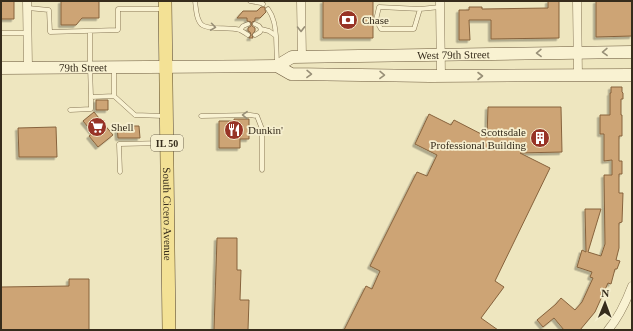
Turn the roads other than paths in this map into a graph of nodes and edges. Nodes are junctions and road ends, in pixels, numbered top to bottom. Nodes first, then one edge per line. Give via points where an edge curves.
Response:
1 (195, 1) edge
2 (250, 1) edge
3 (301, 1) edge
4 (577, 1) edge
5 (263, 4) dead end
6 (440, 4) edge
7 (28, 5) edge
8 (165, 5) edge
9 (268, 9) dead end
10 (420, 9) junction
11 (248, 24) dead end
12 (255, 24) dead end
13 (262, 29) junction
14 (240, 30) junction
15 (90, 31) junction
16 (1, 33) edge
17 (28, 33) junction
18 (248, 35) dead end
19 (255, 35) dead end
20 (276, 36) junction
21 (632, 52) edge
22 (578, 53) junction
23 (441, 55) junction
24 (302, 57) junction
25 (165, 66) junction
26 (277, 66) junction
27 (28, 67) junction
28 (90, 67) junction
29 (114, 67) junction
30 (1, 68) edge
31 (632, 75) edge
32 (441, 76) junction
33 (578, 76) junction
34 (114, 96) junction
35 (91, 97) junction
36 (70, 110) dead end
37 (166, 116) junction
38 (201, 116) dead end
39 (167, 143) junction
40 (262, 170) dead end
41 (120, 172) dead end
42 (632, 286) edge
43 (169, 330) edge
44 (608, 330) edge

1 -> 14 lane via 202,25
2 - 5 lane
3 -> 24 street
4 - 22 street
6 - 10 lane
6 - 23 street
7 - 15 lane via 49,10 50,32
7 - 17 street
8 - 15 lane via 118,9 118,30
8 - 25 main road, South Cicero Avenue / IL 50
9 - 20 lane via 272,13
10 - 10 lane via 379,7 376,20 381,29 414,29
11 - 14 lane
12 - 13 lane
13 - 19 lane
13 - 20 lane
14 - 18 lane
15 - 28 lane
16 - 17 lane
17 - 27 street
20 - 26 lane
21 -> 22 main road, West 79th Street
22 -> 23 main road, West 79th Street
22 - 33 street
23 - 24 main road, West 79th Street
23 - 32 street
24 - 26 main road, West 79th Street via 292,57
25 - 26 main road, West 79th Street
25 - 29 main road, 79th Street
25 - 37 main road, South Cicero Avenue / IL 50
26 -> 32 main road, West 79th Street via 291,74
27 - 28 main road, 79th Street
27 - 30 main road, 79th Street
28 - 29 main road, 79th Street
28 - 35 lane
29 - 34 lane
31 - 33 main road, West 79th Street
32 -> 33 main road, West 79th Street
34 - 35 lane
34 - 37 lane via 135,115
35 - 36 lane via 91,109
37 - 39 main road, South Cicero Avenue / IL 50
40 -> 38 lane via 262,129 257,116
39 - 41 lane via 119,144
39 - 43 main road, South Cicero Avenue / IL 50
42 - 44 street via 619,315

